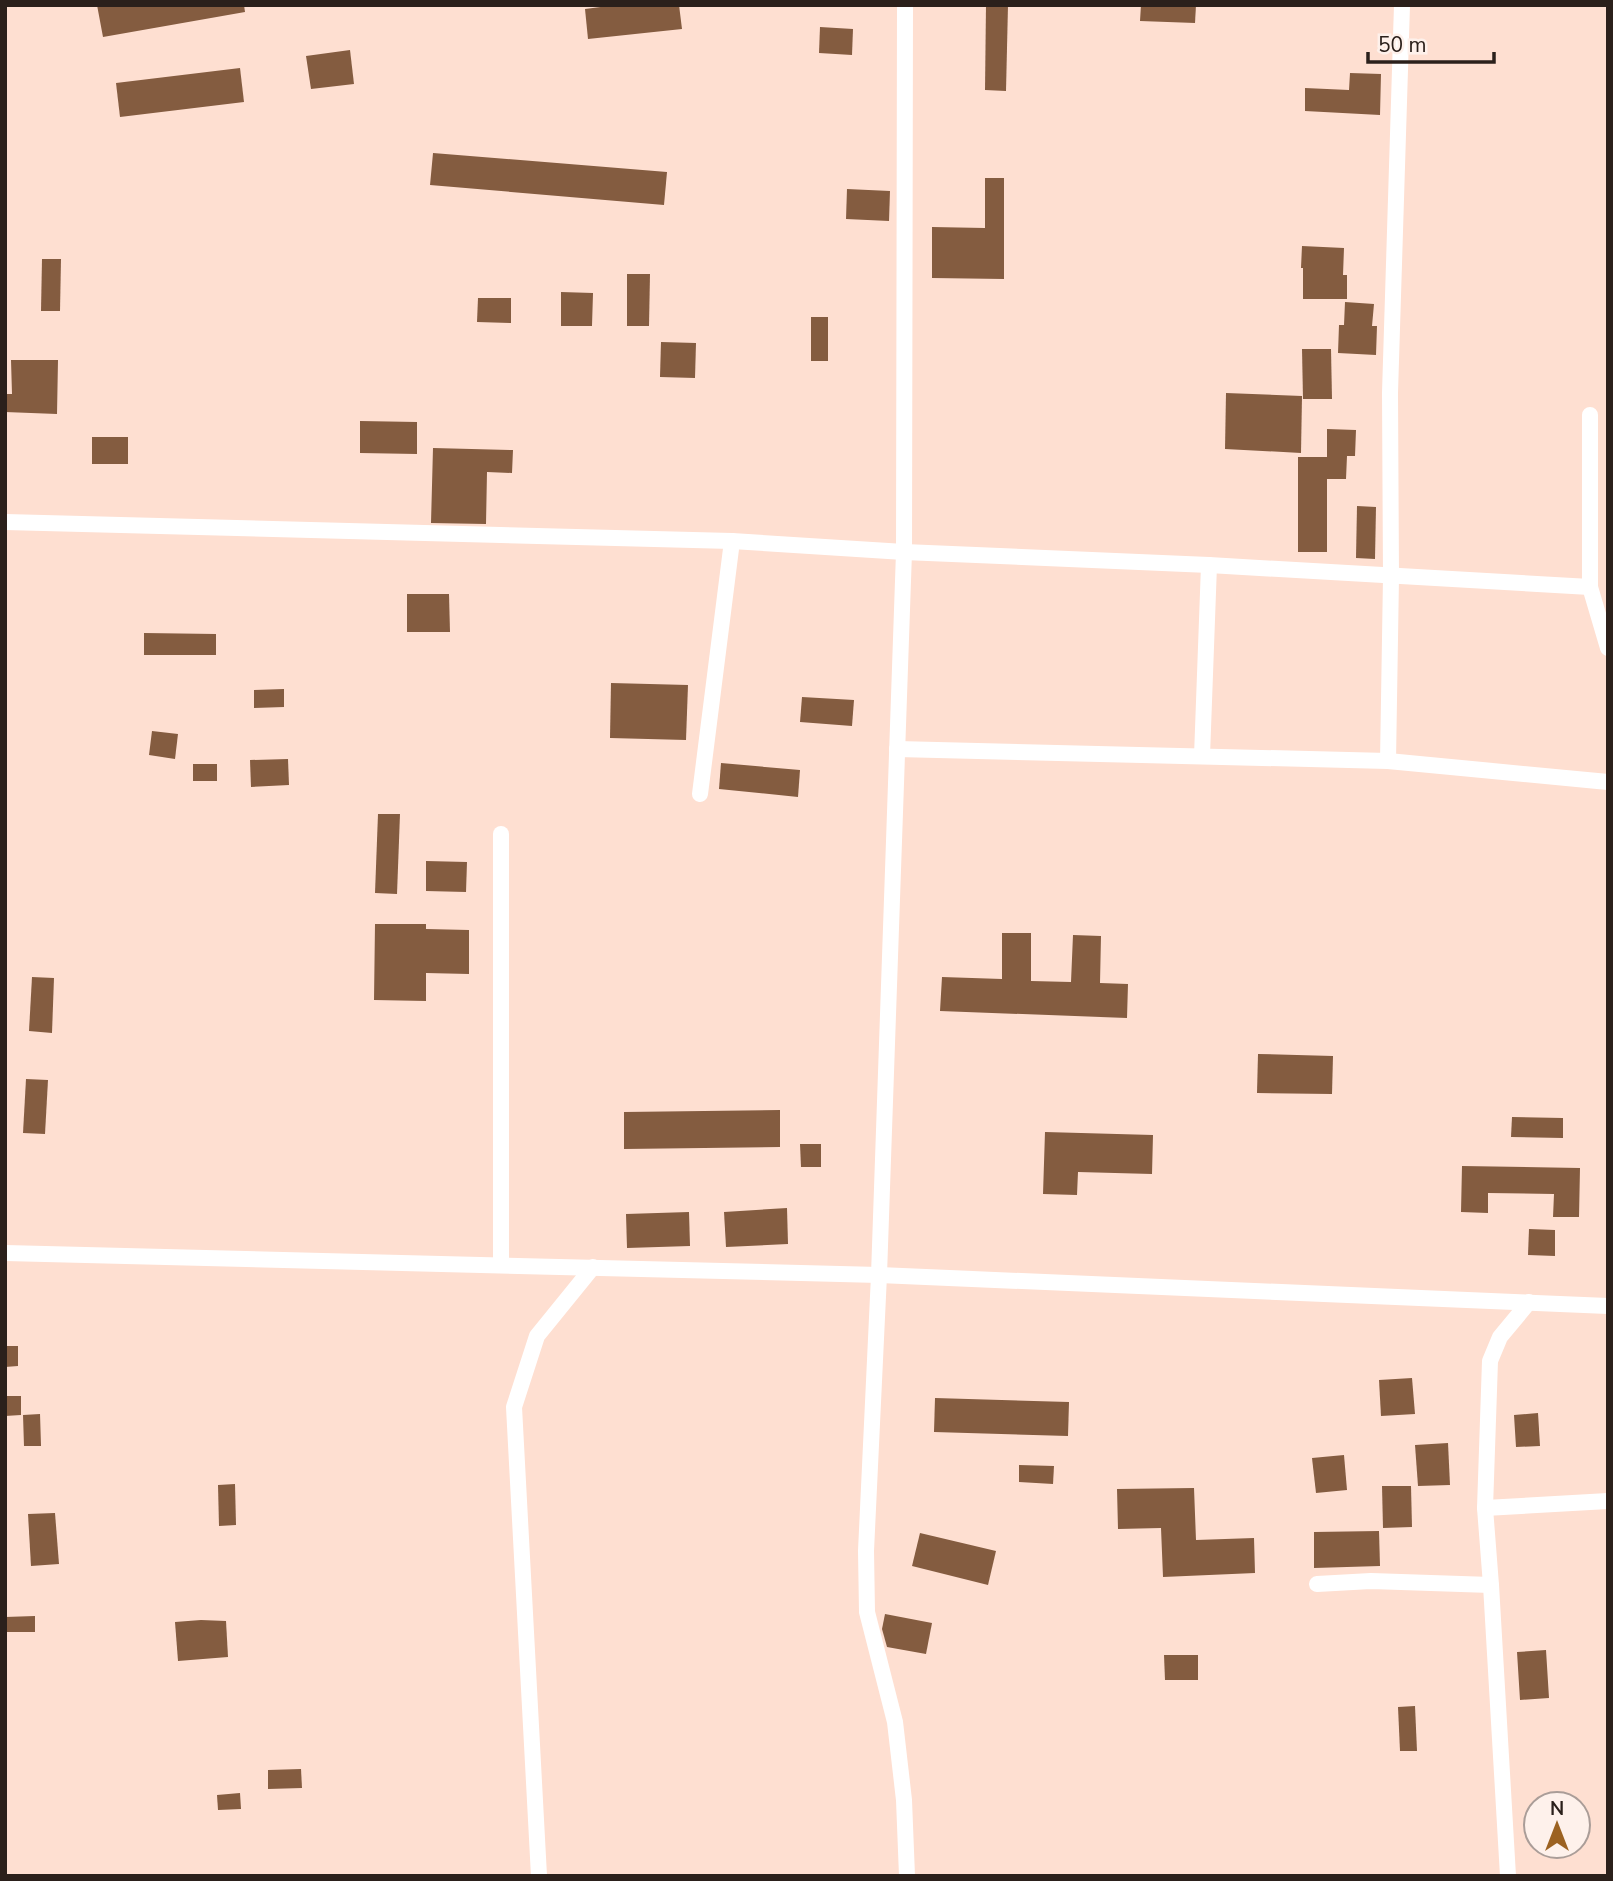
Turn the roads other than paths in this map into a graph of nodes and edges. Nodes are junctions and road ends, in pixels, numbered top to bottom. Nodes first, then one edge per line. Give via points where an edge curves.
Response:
1 (905, 5) edge
2 (1402, 5) edge
3 (1590, 415) dead end
4 (5, 522) edge
5 (732, 541) junction
6 (904, 552) junction
7 (1209, 565) junction
8 (1391, 577) junction
9 (1590, 587) junction
10 (1608, 648) edge
11 (897, 749) junction
12 (1202, 756) junction
13 (1388, 761) junction
14 (1608, 782) edge
15 (701, 794) dead end
16 (501, 834) dead end
17 (5, 1253) edge
18 (501, 1265) junction
19 (593, 1268) junction
20 (879, 1275) junction
21 (1529, 1302) junction
22 (1608, 1306) edge
23 (1608, 1501) edge
24 (1485, 1508) junction
25 (1317, 1584) dead end
26 (1491, 1585) junction
27 (539, 1876) edge
28 (907, 1876) edge
29 (1508, 1876) edge

1 - 6 street
2 - 8 street via 1390,393
3 - 9 street
4 - 5 street
5 - 6 street
5 - 15 street
6 - 7 street
6 - 11 street
7 - 8 street
7 - 12 street
8 - 9 street
8 - 13 street
9 - 10 street
11 - 12 street
11 - 20 street
12 - 13 street
13 - 14 street
16 - 18 street
17 - 18 street
18 - 19 street
19 - 20 street
19 - 27 street via 537,1336 514,1407
20 - 21 street
20 - 28 street via 867,1612 895,1722
21 - 22 street
21 - 24 street via 1500,1337 1490,1361
23 - 24 street
24 - 26 street
25 - 26 street
26 - 29 street

